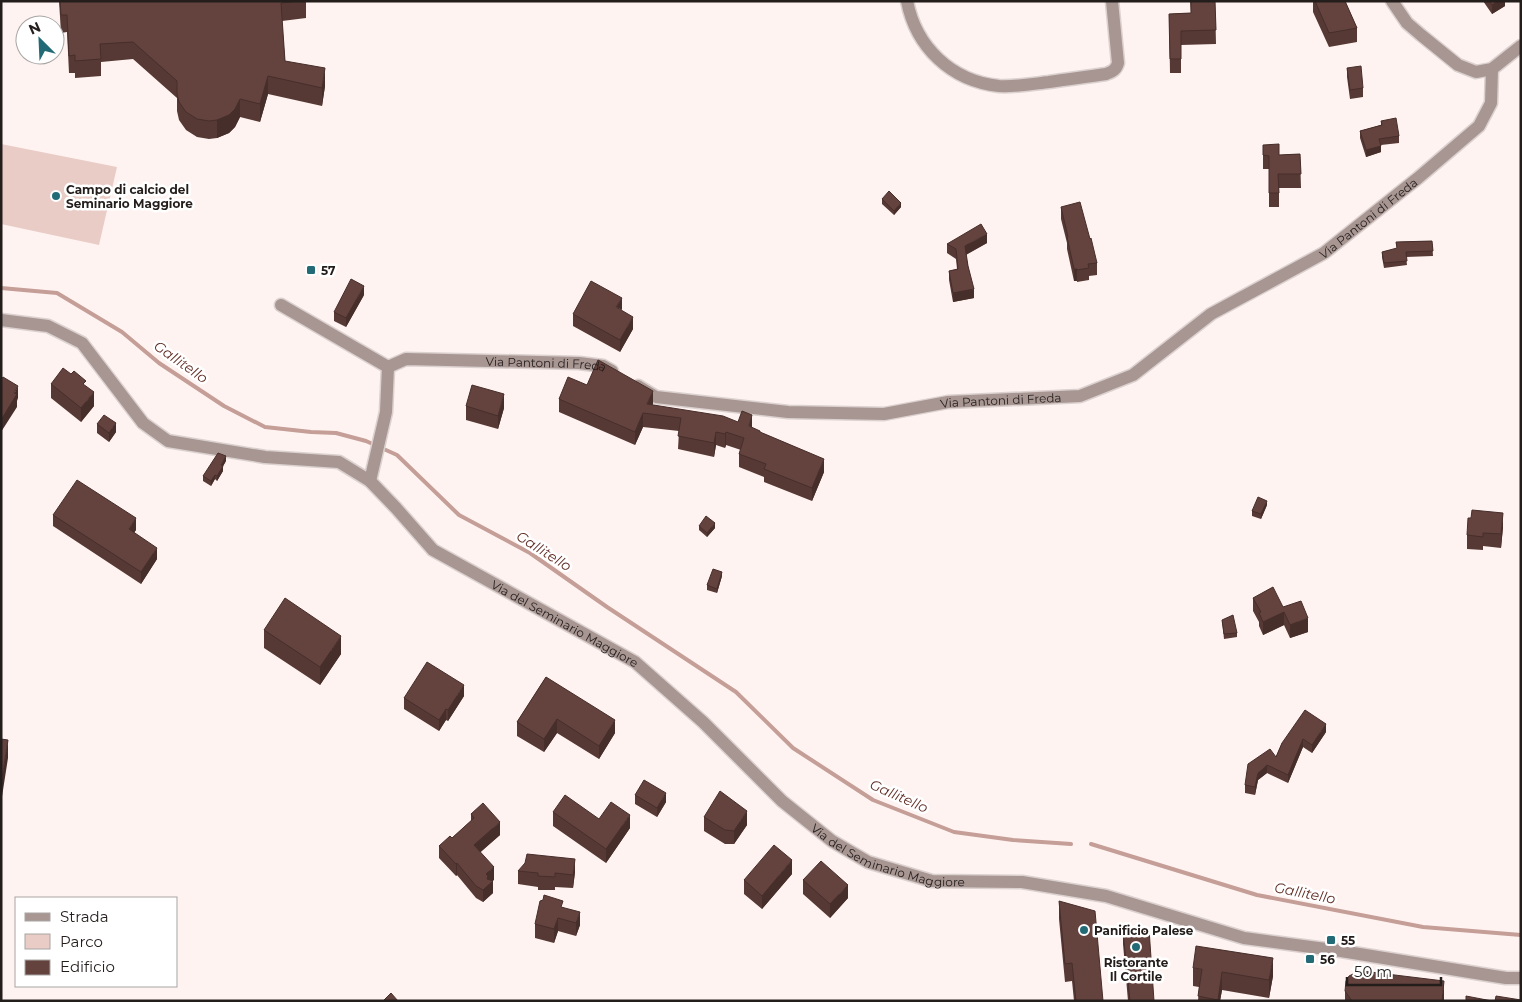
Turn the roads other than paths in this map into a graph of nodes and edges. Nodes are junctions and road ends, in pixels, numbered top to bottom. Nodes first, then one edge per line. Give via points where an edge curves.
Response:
1 (907, 1) edge
2 (1112, 1) edge
3 (1392, 1) edge
4 (1521, 46) edge
5 (1492, 69) junction
6 (281, 305) dead end
7 (1, 320) edge
8 (388, 367) junction
9 (371, 476) junction
10 (1521, 978) edge

1 - 2 street via 912,23 936,58 971,79 1001,86 1020,86 1106,74 1117,68
3 - 5 street via 1406,23 1458,65 1476,72
4 - 5 street
5 - 8 street, Via Pantoni di Freda via 1491,103 1479,126 1353,230 1324,253 1211,314 1133,375 1080,396 948,402 884,414 788,412 656,397 603,366 579,363 406,360
6 - 8 street
7 - 9 street, Via del Seminario Maggiore via 48,326 82,343 143,423 168,442 265,456 339,462
8 - 9 street via 386,412
9 - 10 street, Via del Seminario Maggiore via 433,550 635,662 703,722 782,801 832,841 868,862 932,880 1022,882 1106,896 1244,938

